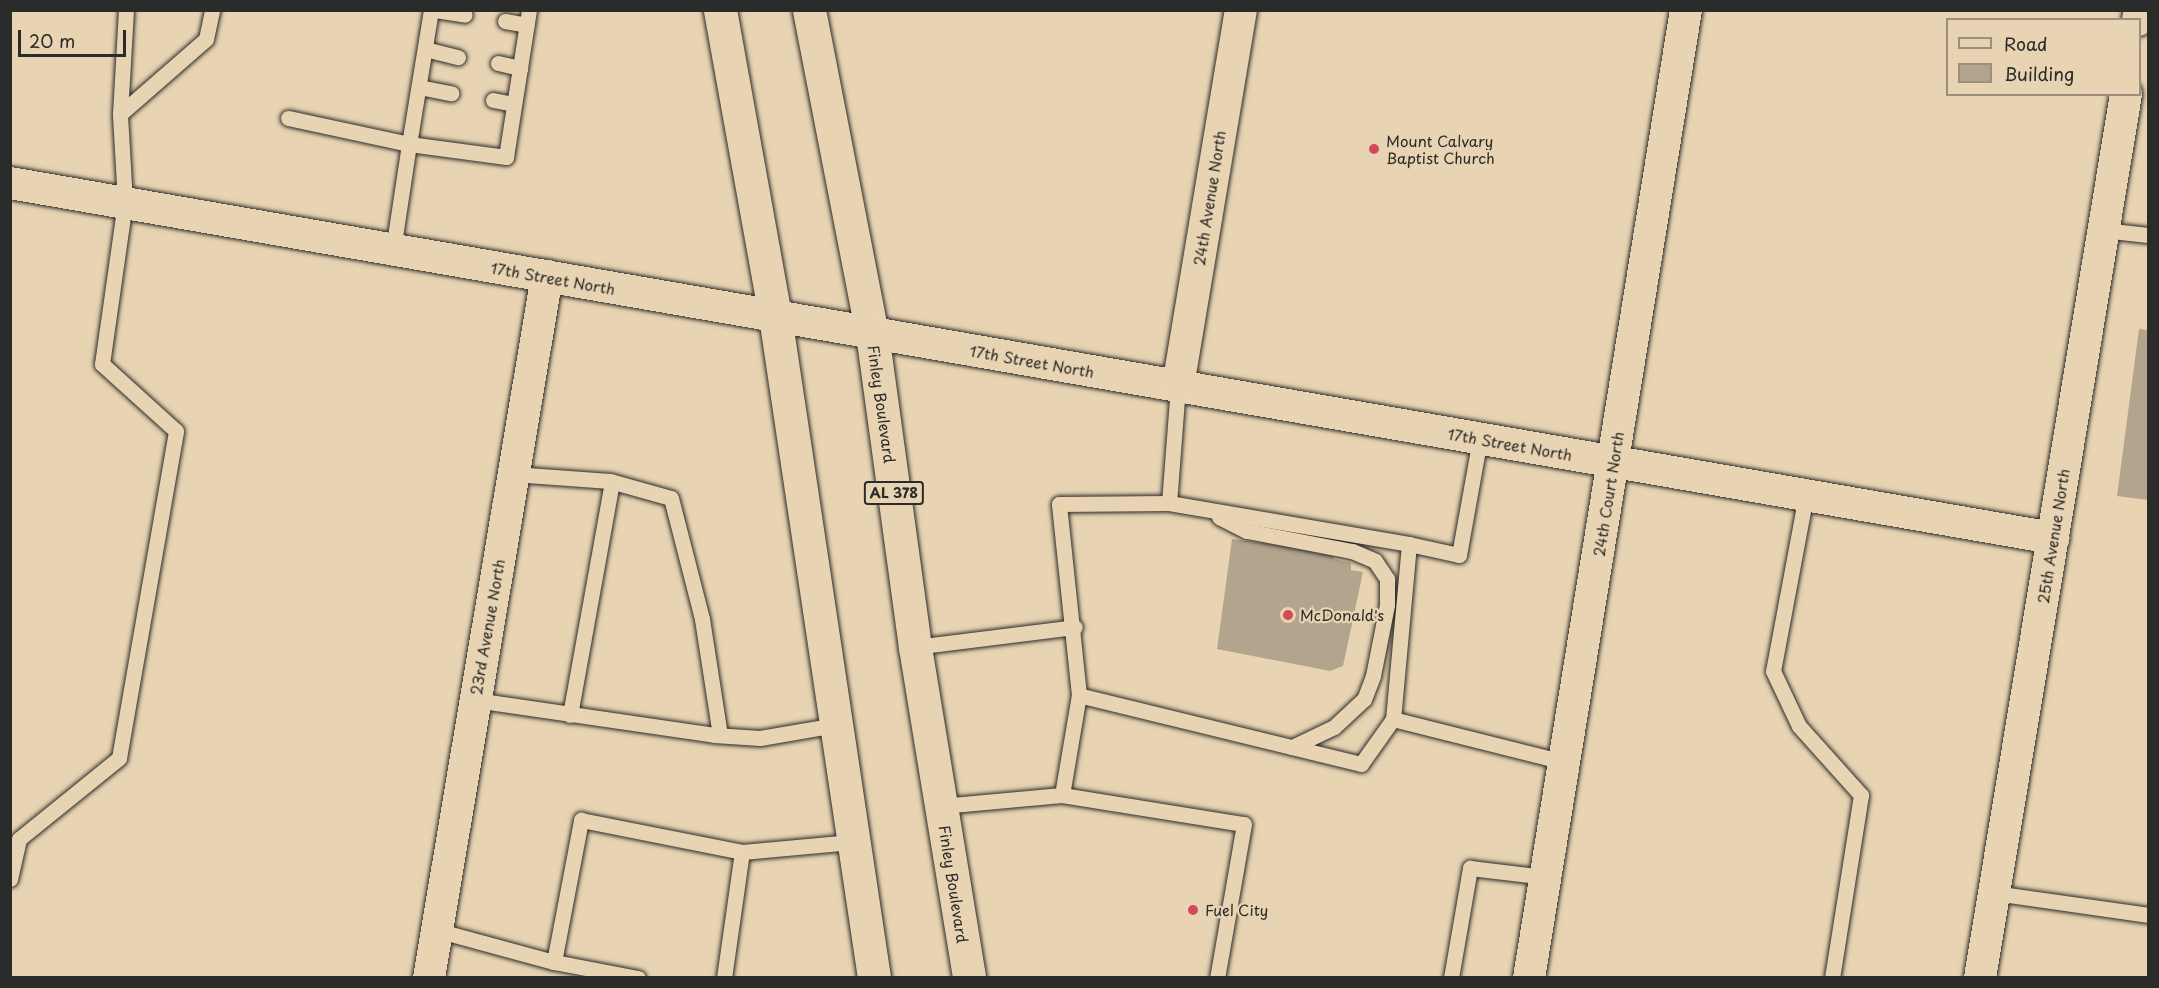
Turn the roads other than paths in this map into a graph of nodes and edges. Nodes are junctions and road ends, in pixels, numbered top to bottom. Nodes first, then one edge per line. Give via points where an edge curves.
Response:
1 (126, 10) edge
2 (212, 10) edge
3 (433, 10) edge
4 (720, 10) edge
5 (809, 10) edge
6 (1240, 10) edge
7 (1686, 10) edge
8 (465, 15) dead end
9 (528, 18) edge
10 (504, 21) dead end
11 (425, 49) junction
12 (458, 57) dead end
13 (498, 63) dead end
14 (520, 68) junction
15 (419, 87) junction
16 (452, 93) dead end
17 (2126, 96) edge
18 (493, 100) dead end
19 (514, 104) junction
20 (120, 114) junction
21 (288, 117) dead end
22 (409, 144) junction
23 (10, 183) edge
24 (125, 202) junction
25 (2103, 231) junction
26 (2148, 235) edge
27 (393, 250) junction
28 (547, 276) junction
29 (775, 316) junction
30 (872, 333) junction
31 (1178, 386) junction
32 (1480, 438) junction
33 (1613, 462) junction
34 (513, 474) junction
35 (612, 482) junction
36 (1806, 495) junction
37 (1169, 503) junction
38 (1205, 510) junction
39 (2053, 538) junction
40 (1409, 544) junction
41 (1075, 627) junction
42 (915, 647) junction
43 (1079, 695) junction
44 (475, 700) junction
45 (570, 715) junction
46 (1393, 719) junction
47 (835, 725) junction
48 (720, 735) junction
49 (1292, 747) junction
50 (1564, 762) junction
51 (1062, 795) junction
52 (941, 806) junction
53 (852, 842) junction
54 (742, 852) junction
55 (1546, 877) junction
56 (10, 879) edge
57 (1994, 893) junction
58 (2148, 915) edge
59 (436, 930) junction
60 (554, 962) junction
61 (429, 978) edge
62 (638, 978) edge
63 (724, 978) edge
64 (874, 978) edge
65 (969, 978) edge
66 (1217, 978) edge
67 (1451, 978) edge
68 (1529, 978) edge
69 (1832, 978) edge
70 (1980, 978) edge

1 - 20 lane
2 - 20 lane via 206,39
3 - 8 lane
3 - 11 lane
4 - 29 main road
5 - 30 main road, Finley Boulevard / AL 378
6 - 31 street, 24th Avenue North
7 - 33 street, 24th Court North
9 - 10 lane
9 - 14 lane
11 - 12 lane
11 - 15 lane
13 - 14 lane
14 - 19 lane
15 - 16 lane
15 - 22 lane
17 - 25 street, 25th Avenue North
18 - 19 lane
19 - 22 lane via 506,157
20 - 24 lane
21 - 22 lane
22 - 27 lane
23 - 24 street, 17th Street North
24 - 27 street, 17th Street North
24 - 56 lane via 102,364 176,431 119,758 19,839
25 - 26 lane
25 - 39 street, 25th Avenue North
27 - 28 street, 17th Street North
28 - 29 street, 17th Street North
28 - 34 street, 23rd Avenue North
29 - 30 street, 17th Street North
29 - 47 main road
30 - 31 street, 17th Street North
30 - 42 main road, Finley Boulevard / AL 378
31 - 32 street, 17th Street North
31 - 37 lane
32 - 33 street, 17th Street North
32 - 40 lane via 1459,555
33 - 36 street, 17th Street North
33 - 50 street, 24th Court North
34 - 35 lane
34 - 44 street, 23rd Avenue North
35 - 45 lane
35 - 48 lane via 645,487 671,498 702,619
36 - 39 street, 17th Street North
36 - 69 lane via 1773,671 1799,726 1861,795
37 - 38 lane
37 - 41 lane via 1059,504
38 - 40 lane
38 - 49 lane via 1247,531 1352,551 1375,561 1387,579 1385,615 1373,676 1364,699 1334,727
39 - 57 street, 25th Avenue North
40 - 46 lane
41 - 42 lane
41 - 43 lane
42 - 52 main road, Finley Boulevard / AL 378
43 - 49 lane
43 - 51 lane
44 - 45 lane
44 - 59 street, 23rd Avenue North
45 - 48 lane
46 - 49 lane via 1360,764
46 - 50 lane
47 - 48 lane via 760,738
47 - 53 main road
50 - 55 street, 24th Court North
51 - 52 lane
51 - 66 lane via 1244,824
52 - 65 main road, Finley Boulevard / AL 378
53 - 54 lane
53 - 64 main road
54 - 60 lane via 581,820
54 - 63 lane
55 - 67 lane via 1470,868
55 - 68 street, 24th Court North
57 - 58 lane
57 - 70 street, 25th Avenue North
59 - 60 lane
59 - 61 street, 23rd Avenue North
60 - 62 lane

